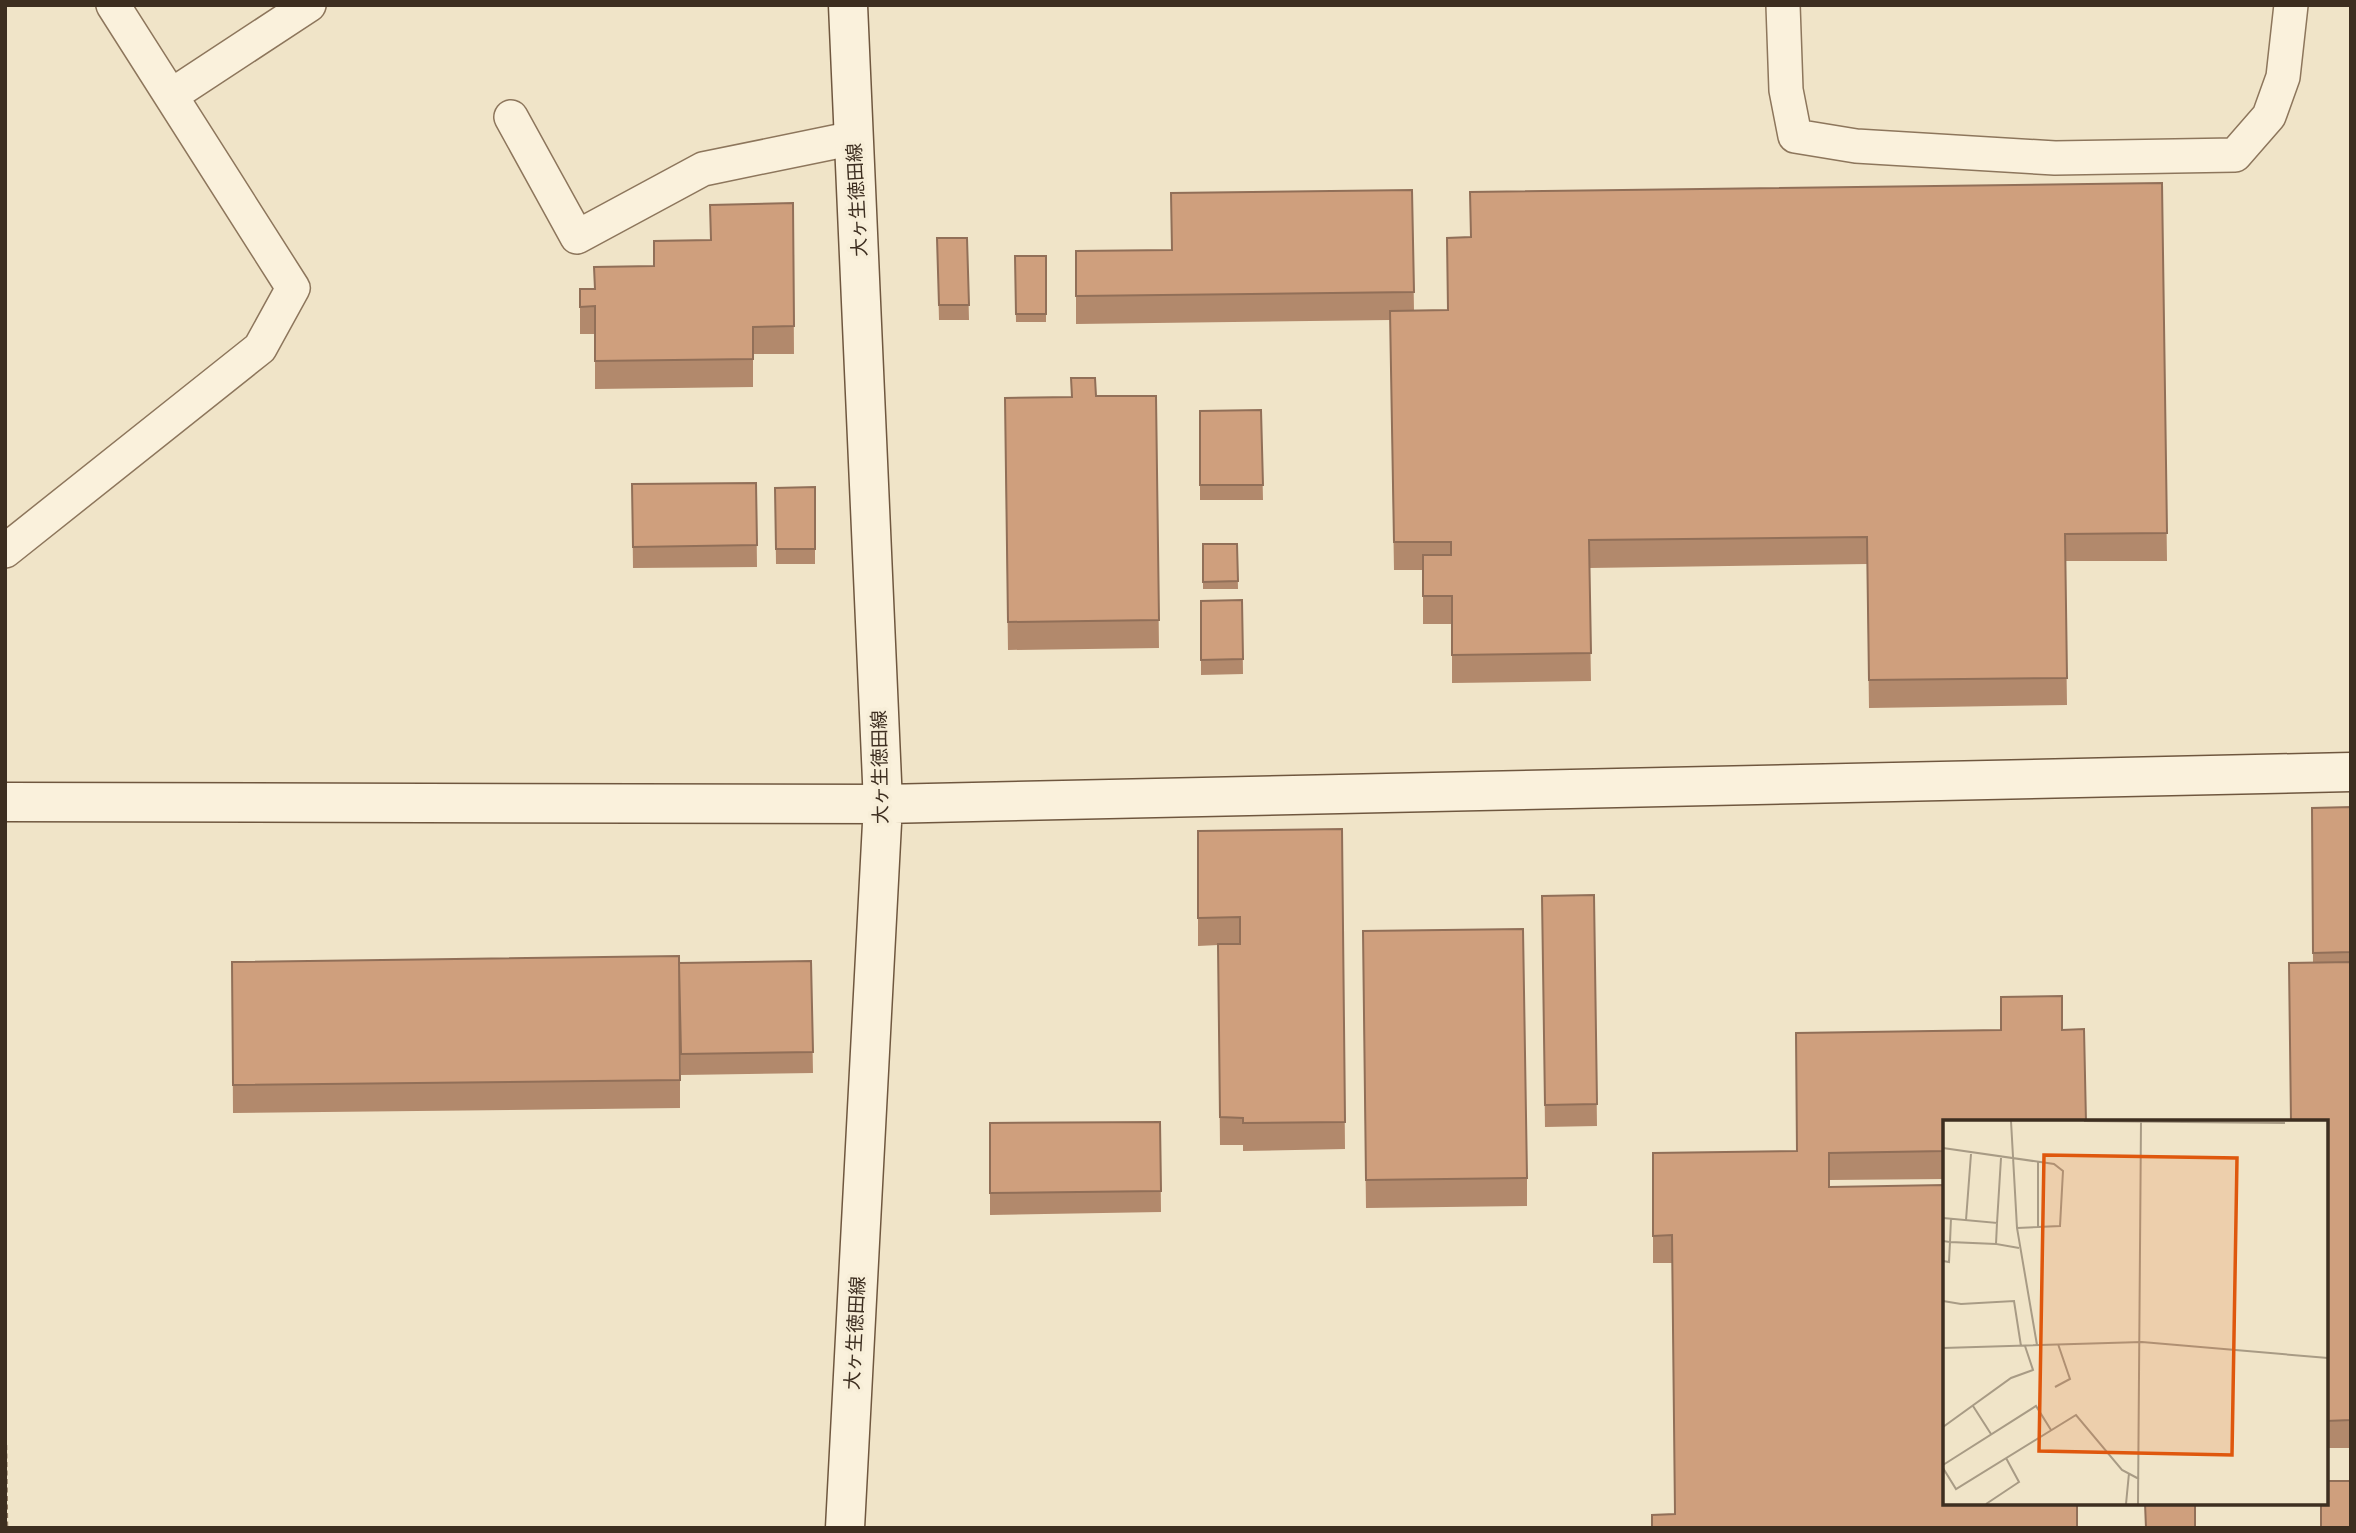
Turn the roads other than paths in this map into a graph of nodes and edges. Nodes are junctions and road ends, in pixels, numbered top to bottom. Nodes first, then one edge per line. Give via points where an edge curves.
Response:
1 (113, 5) edge
2 (309, 5) edge
3 (848, 5) edge
4 (1783, 5) edge
5 (2291, 5) edge
6 (172, 95) junction
7 (511, 117) dead end
8 (854, 138) junction
9 (5, 551) edge
10 (2351, 772) edge
11 (5, 803) edge
12 (883, 804) junction
13 (845, 1528) edge

1 - 6 street
2 - 6 street
3 - 8 street, 大ヶ生徳田線
4 - 5 street via 1786,90 1795,136 1856,146 2055,158 2235,155 2269,116 2283,77
6 - 9 street via 293,288 260,348
7 - 8 street via 578,237 704,169
8 - 12 street, 大ヶ生徳田線
10 - 12 street
11 - 12 street
12 - 13 street, 大ヶ生徳田線

